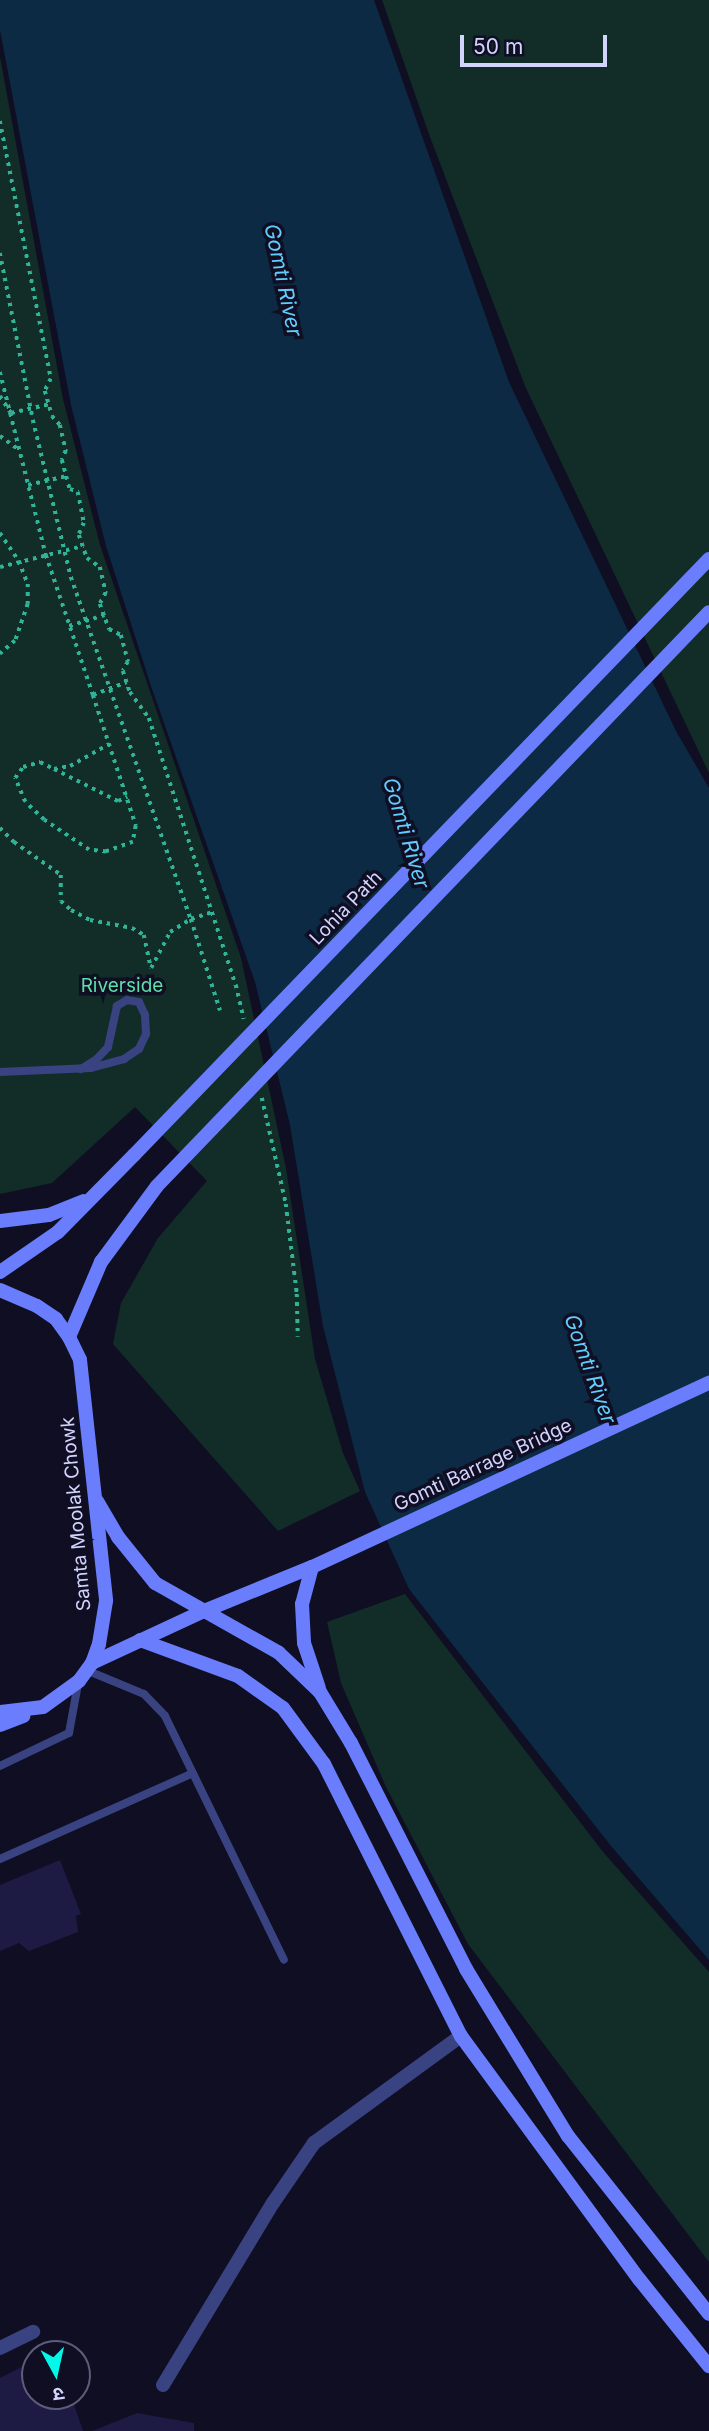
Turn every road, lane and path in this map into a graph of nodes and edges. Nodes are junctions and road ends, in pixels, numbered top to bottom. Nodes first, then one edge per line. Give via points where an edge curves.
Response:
1 (0, 121) edge
2 (0, 253) edge
3 (0, 372) edge
4 (0, 396) edge
5 (49, 404) junction
6 (31, 408) junction
7 (10, 413) junction
8 (0, 436) edge
9 (20, 451) junction
10 (66, 476) junction
11 (47, 480) junction
12 (28, 485) junction
13 (0, 533) edge
14 (83, 546) junction
15 (65, 551) junction
16 (46, 555) junction
17 (709, 559) edge
18 (19, 561) junction
19 (0, 567) edge
20 (709, 612) edge
21 (104, 615) junction
22 (88, 621) junction
23 (69, 626) junction
24 (0, 654) edge
25 (127, 682) junction
26 (112, 688) junction
27 (93, 695) junction
28 (109, 744) junction
29 (54, 769) junction
30 (127, 797) junction
31 (0, 828) edge
32 (212, 912) junction
33 (191, 919) junction
34 (220, 1010) dead end
35 (246, 1026) dead end
36 (81, 1069) junction
37 (0, 1072) edge
38 (261, 1093) dead end
39 (92, 1198) junction
40 (0, 1220) edge
41 (0, 1272) edge
42 (0, 1290) edge
43 (69, 1337) junction
44 (298, 1337) dead end
45 (709, 1383) edge
46 (97, 1501) junction
47 (312, 1567) junction
48 (204, 1611) junction
49 (141, 1640) junction
50 (86, 1671) junction
51 (320, 1692) junction
52 (43, 1707) junction
53 (0, 1712) edge
54 (0, 1725) edge
55 (0, 1766) edge
56 (192, 1773) junction
57 (0, 1859) edge
58 (284, 1960) dead end
59 (460, 2036) junction
60 (709, 2314) edge
61 (33, 2332) dead end
62 (0, 2348) edge
63 (709, 2366) edge
64 (163, 2385) dead end

1 - 5 path via 51,379 46,391
2 - 6 path
3 - 7 path
4 - 7 path
5 - 6 path
5 - 10 path via 60,425
6 - 7 path
6 - 11 path
7 - 9 path
8 - 9 path
9 - 12 path
10 - 11 path
10 - 14 path via 69,489 78,492
11 - 12 path
11 - 15 path
12 - 16 path
13 - 18 path
14 - 15 path
14 - 21 path via 87,558 100,567 106,593 100,604
15 - 16 path
15 - 22 path
16 - 18 path
16 - 23 path
17 - 39 main road, Lohia Path, bridge
18 - 19 path
18 - 24 path via 28,584 28,604 15,641
20 - 43 main road, bridge via 157,1186 101,1262
21 - 22 path
21 - 25 path via 109,629 121,635 128,662 123,671
22 - 23 path
22 - 26 path
23 - 27 path
25 - 26 path
25 - 32 path via 149,718
26 - 27 path
26 - 33 path
27 - 28 path
28 - 29 path via 70,766
28 - 30 path
29 - 30 path via 118,801
29 - 30 path via 40,762 23,767 15,778 25,802 89,850 106,852 133,842 136,826
31 - 33 path via 61,875 61,901 71,910 144,935 151,968 170,932
32 - 33 path
32 - 35 path
33 - 34 path
36 - 36 lane via 108,1047 117,1006 127,1000 139,1002 147,1027 139,1049 113,1064
36 - 37 lane
38 - 44 path via 286,1204
39 - 40 main road via 49,1215
39 - 41 main road, Lohia Path via 58,1232
42 - 43 main road, Samta Moolak Chowk via 37,1306 56,1319
43 - 46 main road, Samta Moolak Chowk via 80,1360
45 - 47 main road, Gomti Barrage Bridge
46 - 48 main road via 118,1537 155,1583
46 - 50 main road, Samta Moolak Chowk via 106,1601 104,1623
47 - 48 main road, Gomti Barrage Bridge
47 - 51 main road via 302,1604 304,1643
48 - 49 main road, Gomti Barrage Bridge
48 - 51 main road via 279,1653
49 - 50 main road, Gomti Barrage Bridge
49 - 59 main road via 238,1676 283,1708 324,1764
50 - 52 main road
50 - 55 lane via 69,1733
50 - 56 lane via 144,1694 165,1716
51 - 60 main road via 351,1743 466,1969 568,2136
52 - 53 main road
52 - 54 main road
56 - 57 lane
56 - 58 lane
59 - 63 main road
59 - 64 street via 314,2143
61 - 62 street

